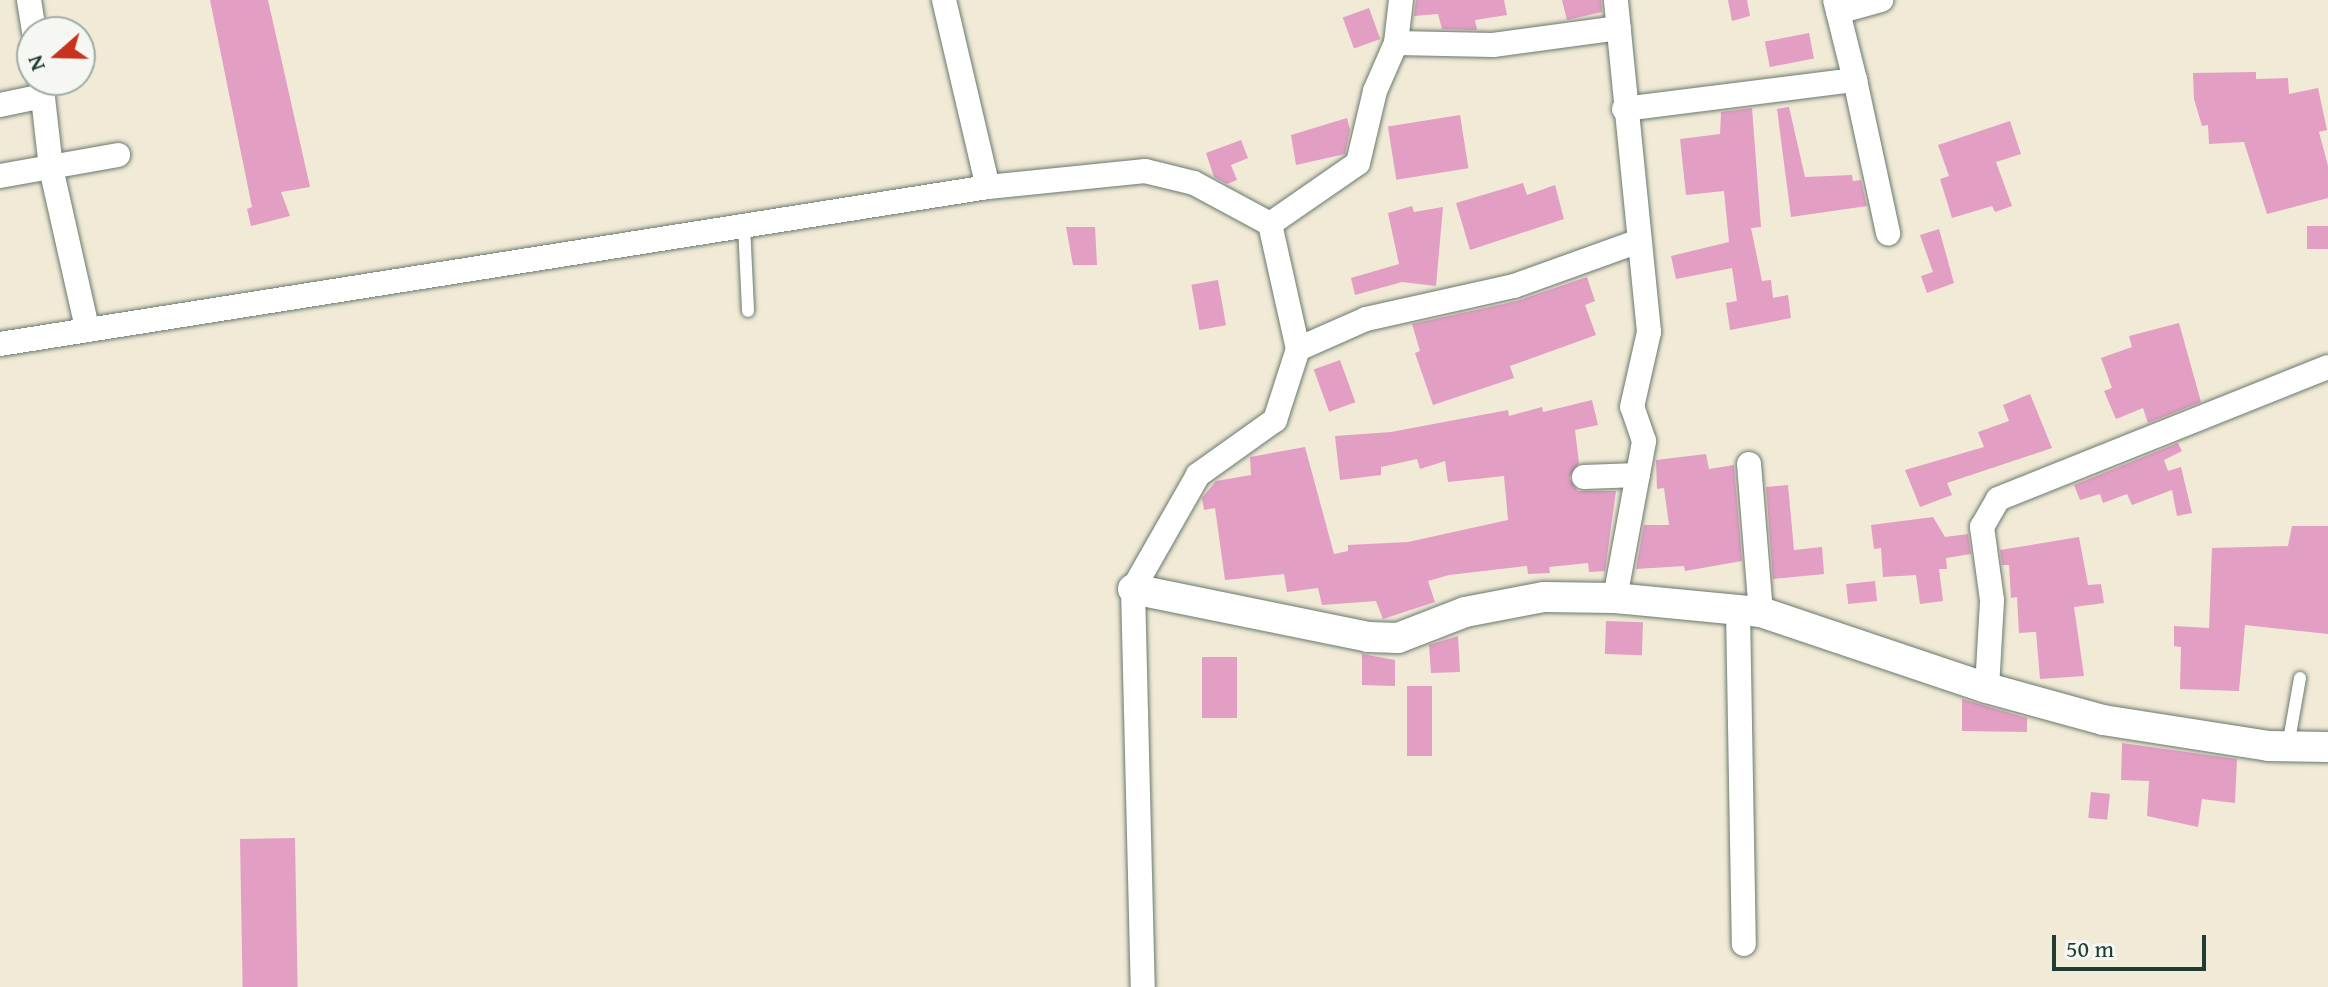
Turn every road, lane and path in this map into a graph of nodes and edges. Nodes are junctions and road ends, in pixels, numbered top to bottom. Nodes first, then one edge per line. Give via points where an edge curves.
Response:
1 (944, 0) edge
2 (1401, 0) edge
3 (1616, 0) edge
4 (1881, 0) edge
5 (1836, 6) edge
6 (1619, 28) junction
7 (1396, 43) junction
8 (1855, 80) junction
9 (22, 96) edge
10 (43, 96) edge
11 (0, 105) edge
12 (1624, 109) junction
13 (118, 155) dead end
14 (51, 168) junction
15 (0, 176) edge
16 (988, 187) junction
17 (1270, 224) junction
18 (744, 225) junction
19 (1888, 233) dead end
20 (1639, 241) junction
21 (748, 311) dead end
22 (87, 328) junction
23 (0, 344) edge
24 (1298, 349) junction
25 (2328, 367) edge
26 (1749, 464) dead end
27 (1638, 475) junction
28 (1584, 477) dead end
29 (1133, 589) junction
30 (1615, 598) junction
31 (1749, 611) junction
32 (2300, 678) dead end
33 (1987, 688) junction
34 (2288, 746) junction
35 (2328, 747) edge
36 (1744, 944) dead end
37 (1143, 987) edge

1 - 16 street
2 - 7 street
3 - 6 street
4 - 5 street
5 - 8 street
6 - 7 street via 1493,45
6 - 12 street
7 - 17 street via 1379,78 1358,163
8 - 12 street
8 - 19 street
9 - 11 street
10 - 14 street
12 - 20 street
13 - 14 street
14 - 15 street
14 - 22 street
16 - 17 street via 1159,172 1194,183
16 - 18 street
17 - 24 street
18 - 21 lane
18 - 22 street
20 - 24 street via 1514,286 1366,319
20 - 27 street via 1649,332 1632,407 1644,441
22 - 23 street
24 - 29 street via 1275,420 1198,475
25 - 33 street via 1998,499 1982,527 1992,600
26 - 31 street
27 - 28 street
27 - 30 street
29 - 30 street via 1398,638 1508,601
29 - 37 street
30 - 31 street
31 - 33 street
31 - 36 street
32 - 34 lane
33 - 34 street via 2162,733
34 - 35 street

